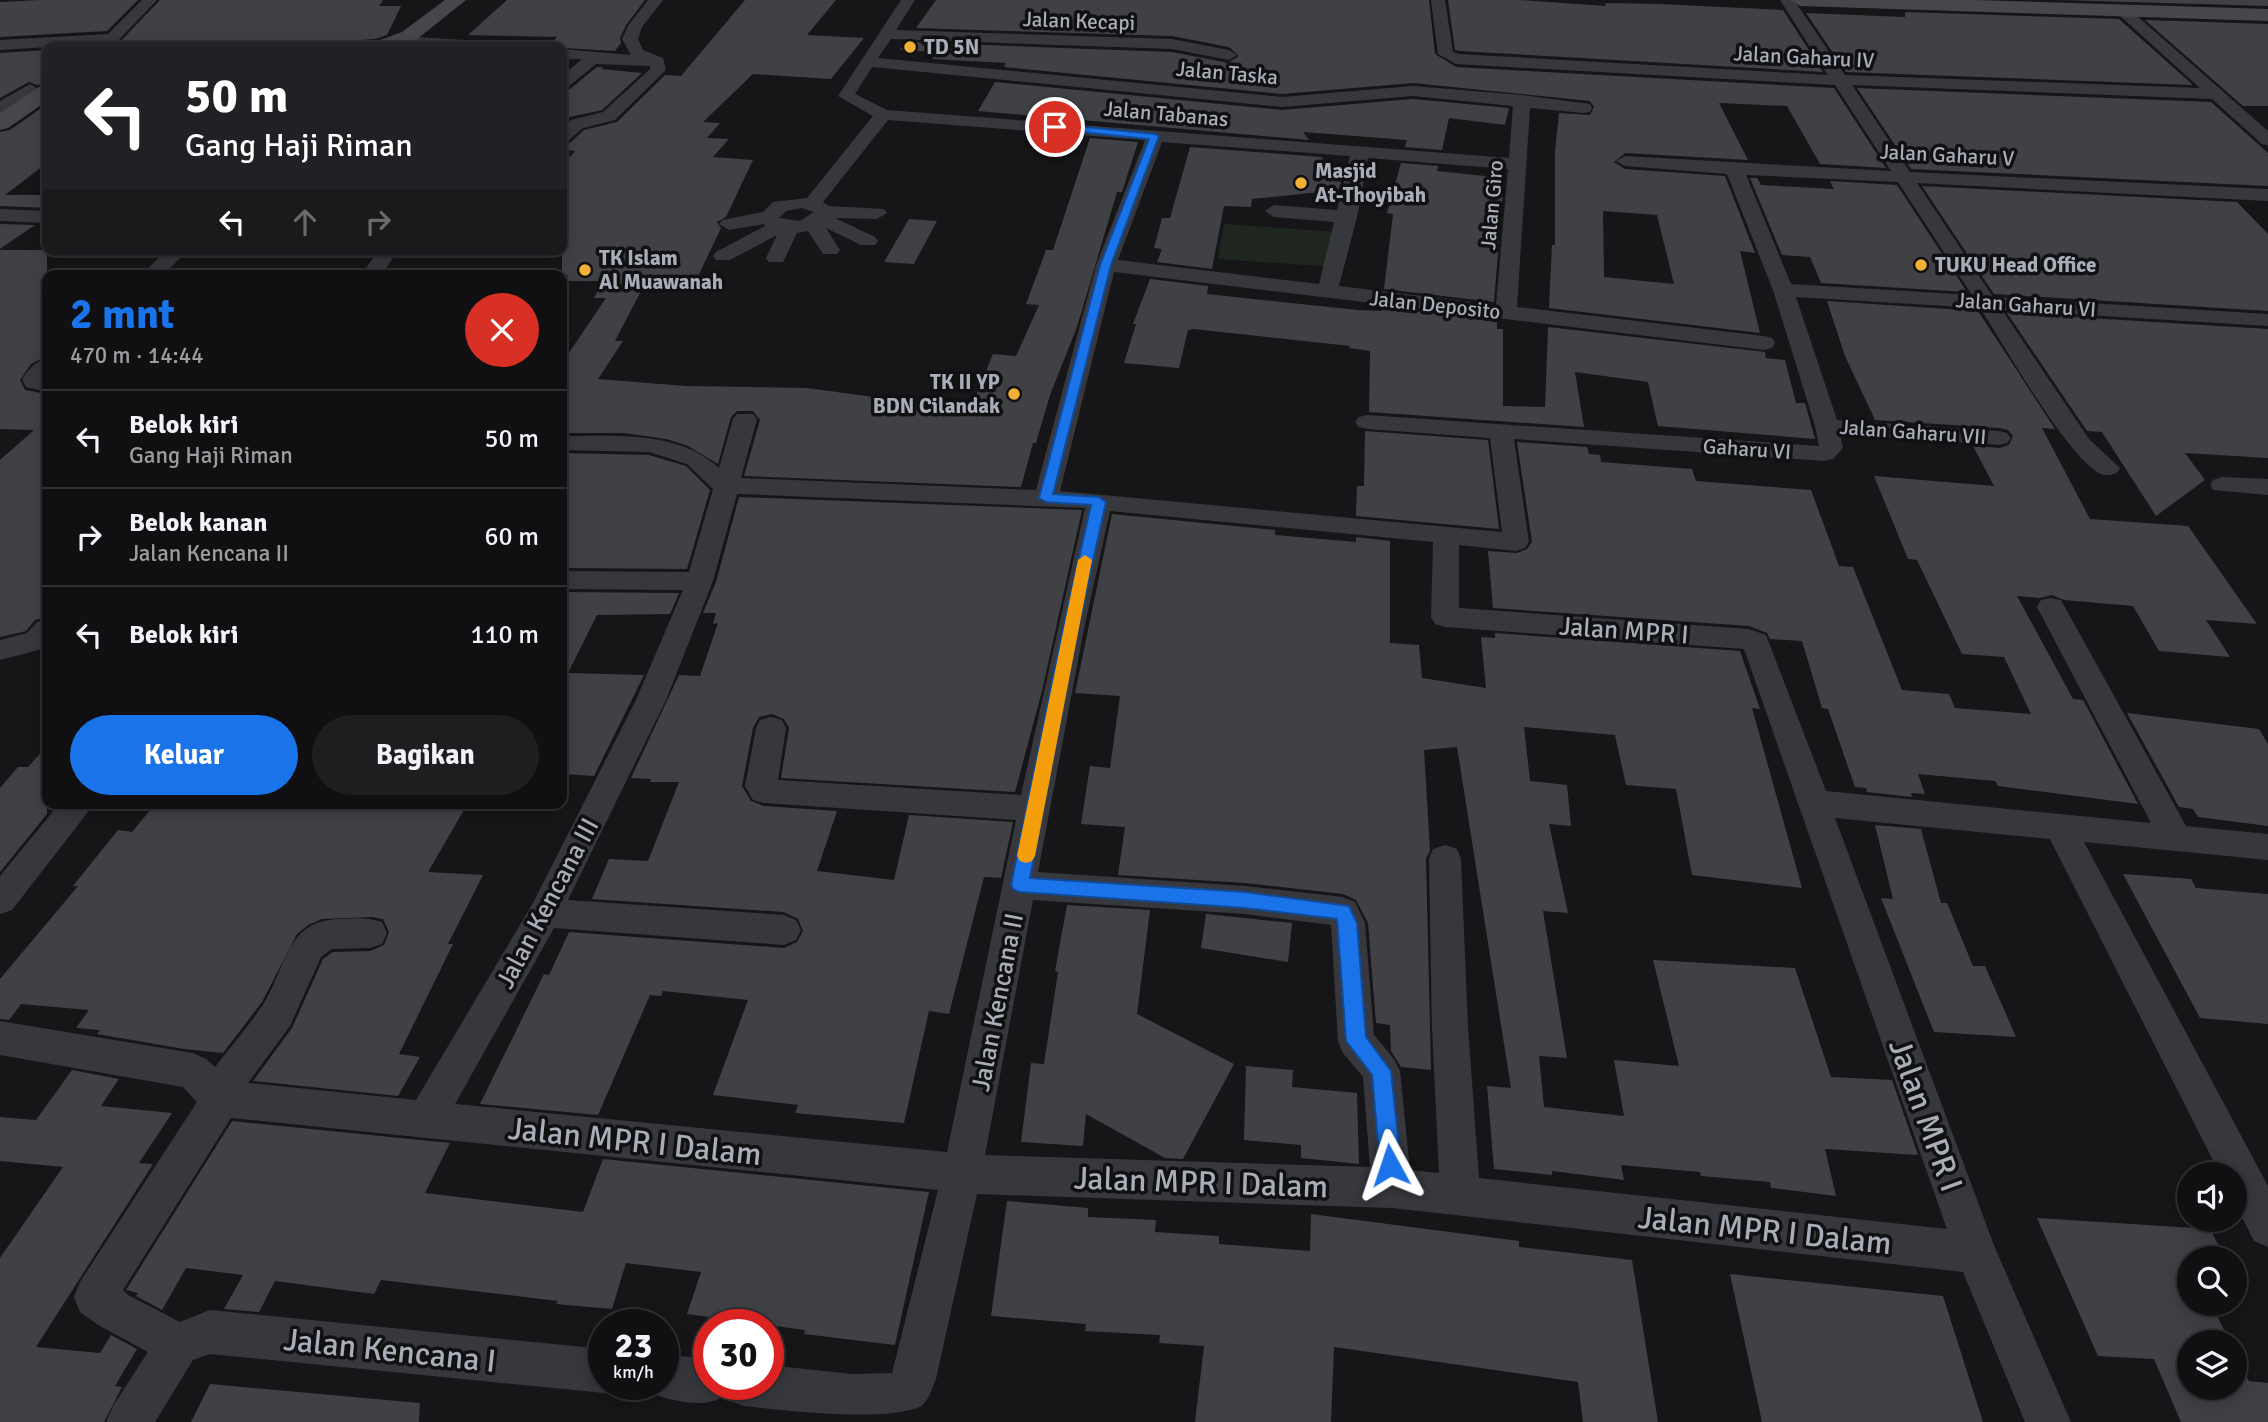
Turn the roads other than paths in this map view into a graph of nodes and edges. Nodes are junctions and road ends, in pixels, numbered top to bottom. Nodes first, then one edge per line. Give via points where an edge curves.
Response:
1 (150, 0) edge
2 (457, 0) edge
3 (656, 0) edge
4 (908, 0) edge
5 (1438, 0) edge
6 (1787, 0) edge
7 (1800, 0) edge
8 (2124, 12) junction
9 (2268, 15) edge
10 (885, 34) junction
11 (110, 42) edge
12 (393, 42) edge
13 (42, 44) edge
14 (0, 45) edge
15 (567, 54) edge
16 (1229, 55) dead end
17 (592, 59) junction
18 (657, 61) junction
19 (867, 62) junction
20 (1049, 78) junction
21 (567, 80) edge
22 (1840, 80) junction
23 (1152, 89) junction
24 (38, 91) edge
25 (2217, 94) junction
26 (1522, 100) junction
27 (0, 108) edge
28 (1584, 108) dead end
29 (1033, 113) junction
30 (883, 115) junction
31 (0, 123) edge
32 (1145, 126) junction
33 (567, 132) edge
34 (2268, 140) edge
35 (1360, 152) junction
36 (1625, 161) dead end
37 (1519, 164) junction
38 (1734, 169) junction
39 (1904, 176) junction
40 (2268, 195) edge
41 (1274, 212) dead end
42 (877, 213) dead end
43 (817, 214) junction
44 (0, 215) edge
45 (42, 217) edge
46 (1346, 218) junction
47 (779, 223) junction
48 (729, 224) dead end
49 (868, 241) dead end
50 (830, 250) dead end
51 (172, 256) edge
52 (723, 256) dead end
53 (776, 258) dead end
54 (1106, 265) junction
55 (157, 270) edge
56 (1783, 290) junction
57 (1327, 293) junction
58 (1989, 303) junction
59 (1506, 313) junction
60 (2268, 320) edge
61 (1764, 342) dead end
62 (42, 370) edge
63 (42, 384) edge
64 (745, 419) dead end
65 (1367, 422) dead end
66 (1827, 426) junction
67 (1501, 430) junction
68 (1999, 438) dead end
69 (567, 443) edge
70 (2108, 468) dead end
71 (2222, 485) dead end
72 (724, 486) junction
73 (2268, 487) edge
74 (1046, 498) junction
75 (1099, 502) junction
76 (1446, 536) junction
77 (567, 580) edge
78 (700, 580) junction
79 (2051, 607) dead end
80 (42, 638) edge
81 (0, 650) edge
82 (772, 728) dead end
83 (1815, 803) junction
84 (74, 809) edge
85 (1035, 809) junction
86 (2060, 827) junction
87 (2176, 838) junction
88 (2268, 847) edge
89 (1445, 859) dead end
90 (1020, 885) junction
91 (0, 900) edge
92 (545, 913) junction
93 (784, 930) dead end
94 (370, 933) dead end
95 (0, 1038) edge
96 (219, 1097) junction
97 (425, 1120) junction
98 (962, 1173) junction
99 (1392, 1188) junction
100 (1460, 1196) junction
101 (2268, 1227) edge
102 (1976, 1253) junction
103 (178, 1344) junction
104 (588, 1369) edge
105 (784, 1388) edge
106 (129, 1422) edge
107 (2048, 1422) edge

1 - 11 street
2 - 12 street
3 - 18 street via 630,39 637,53
4 - 10 street, Jalan Tabanas
5 - 22 street, Jalan Gaharu IV via 1446,54 1452,59
6 - 22 street
7 - 8 street
8 - 9 street
8 - 25 street
10 - 16 street, Jalan Kecapi via 1171,44
10 - 19 street, Jalan Tabanas
13 - 14 street
15 - 17 street
17 - 18 street
17 - 21 street
18 - 33 street via 658,70 609,117 576,124
19 - 20 street, Jalan Taska
19 - 30 street, Jalan Tabanas via 846,96
20 - 23 street, Jalan Taska
20 - 29 street
22 - 25 street, Jalan Gaharu IV
22 - 39 street
23 - 26 street, Jalan Taska via 1282,102 1402,91
23 - 32 street
24 - 27 street
24 - 31 street
25 - 34 street
26 - 28 street, Jalan Taska
26 - 37 street, Jalan Giro
29 - 30 street, Jalan Tabanas
29 - 32 street, Jalan Tabanas
30 - 43 street
32 - 35 street, Jalan Tabanas
32 - 54 street
35 - 37 street, Jalan Tabanas
35 - 46 street
36 - 38 street, Jalan Gaharu V
37 - 59 street, Jalan Giro
38 - 39 street, Jalan Gaharu V
38 - 56 street, Gaharu VI
39 - 40 street, Jalan Gaharu V
39 - 58 street
41 - 46 street
42 - 43 street
43 - 47 street via 790,203 779,206
43 - 49 street
43 - 50 street
44 - 45 street
46 - 57 street
47 - 48 street
47 - 52 street
47 - 53 street
51 - 55 street
54 - 57 street, Jalan Deposito
54 - 74 street
56 - 58 street, Jalan Gaharu VI
56 - 66 street, Gaharu VI
57 - 59 street, Jalan Deposito
58 - 60 street, Jalan Gaharu VI
58 - 70 street via 2080,444
59 - 61 street, Jalan Deposito
62 - 63 street via 33,379
64 - 72 street, Jalan Kencana III
65 - 67 street, Gaharu VI
66 - 67 street, Gaharu VI via 1831,447 1824,454
66 - 68 street, Jalan Gaharu VII
67 - 76 street via 1516,542
69 - 72 street via 651,445 696,459
71 - 73 street
72 - 74 street
72 - 78 street, Jalan Kencana III
74 - 75 street
75 - 76 street
75 - 85 street, Jalan Kencana II
76 - 83 street, Jalan MPR I via 1445,617 1755,641
77 - 78 street
78 - 92 street, Jalan Kencana III via 651,700
79 - 87 street
80 - 81 street
82 - 85 street via 761,786 764,791
83 - 86 street
83 - 102 street, Jalan MPR I
84 - 91 street
85 - 90 street, Jalan Kencana II
86 - 87 street
86 - 101 street
87 - 88 street
89 - 100 street
90 - 98 street, Jalan Kencana II
90 - 99 street via 1245,900 1343,912 1348,923 1356,1041 1381,1071
92 - 93 street
92 - 97 street, Jalan Kencana III
94 - 96 street via 325,934 309,947 277,1014
95 - 96 street via 193,1071
96 - 97 street
96 - 103 street via 95,1297
97 - 98 street, Jalan MPR I Dalam
98 - 99 street, Jalan MPR I Dalam
98 - 105 street via 914,1379 906,1391 870,1396
99 - 100 street, Jalan MPR I Dalam
100 - 102 street, Jalan MPR I Dalam
102 - 107 street, Jalan MPR I
103 - 104 street, Jalan Kencana I via 210,1332
103 - 106 street

